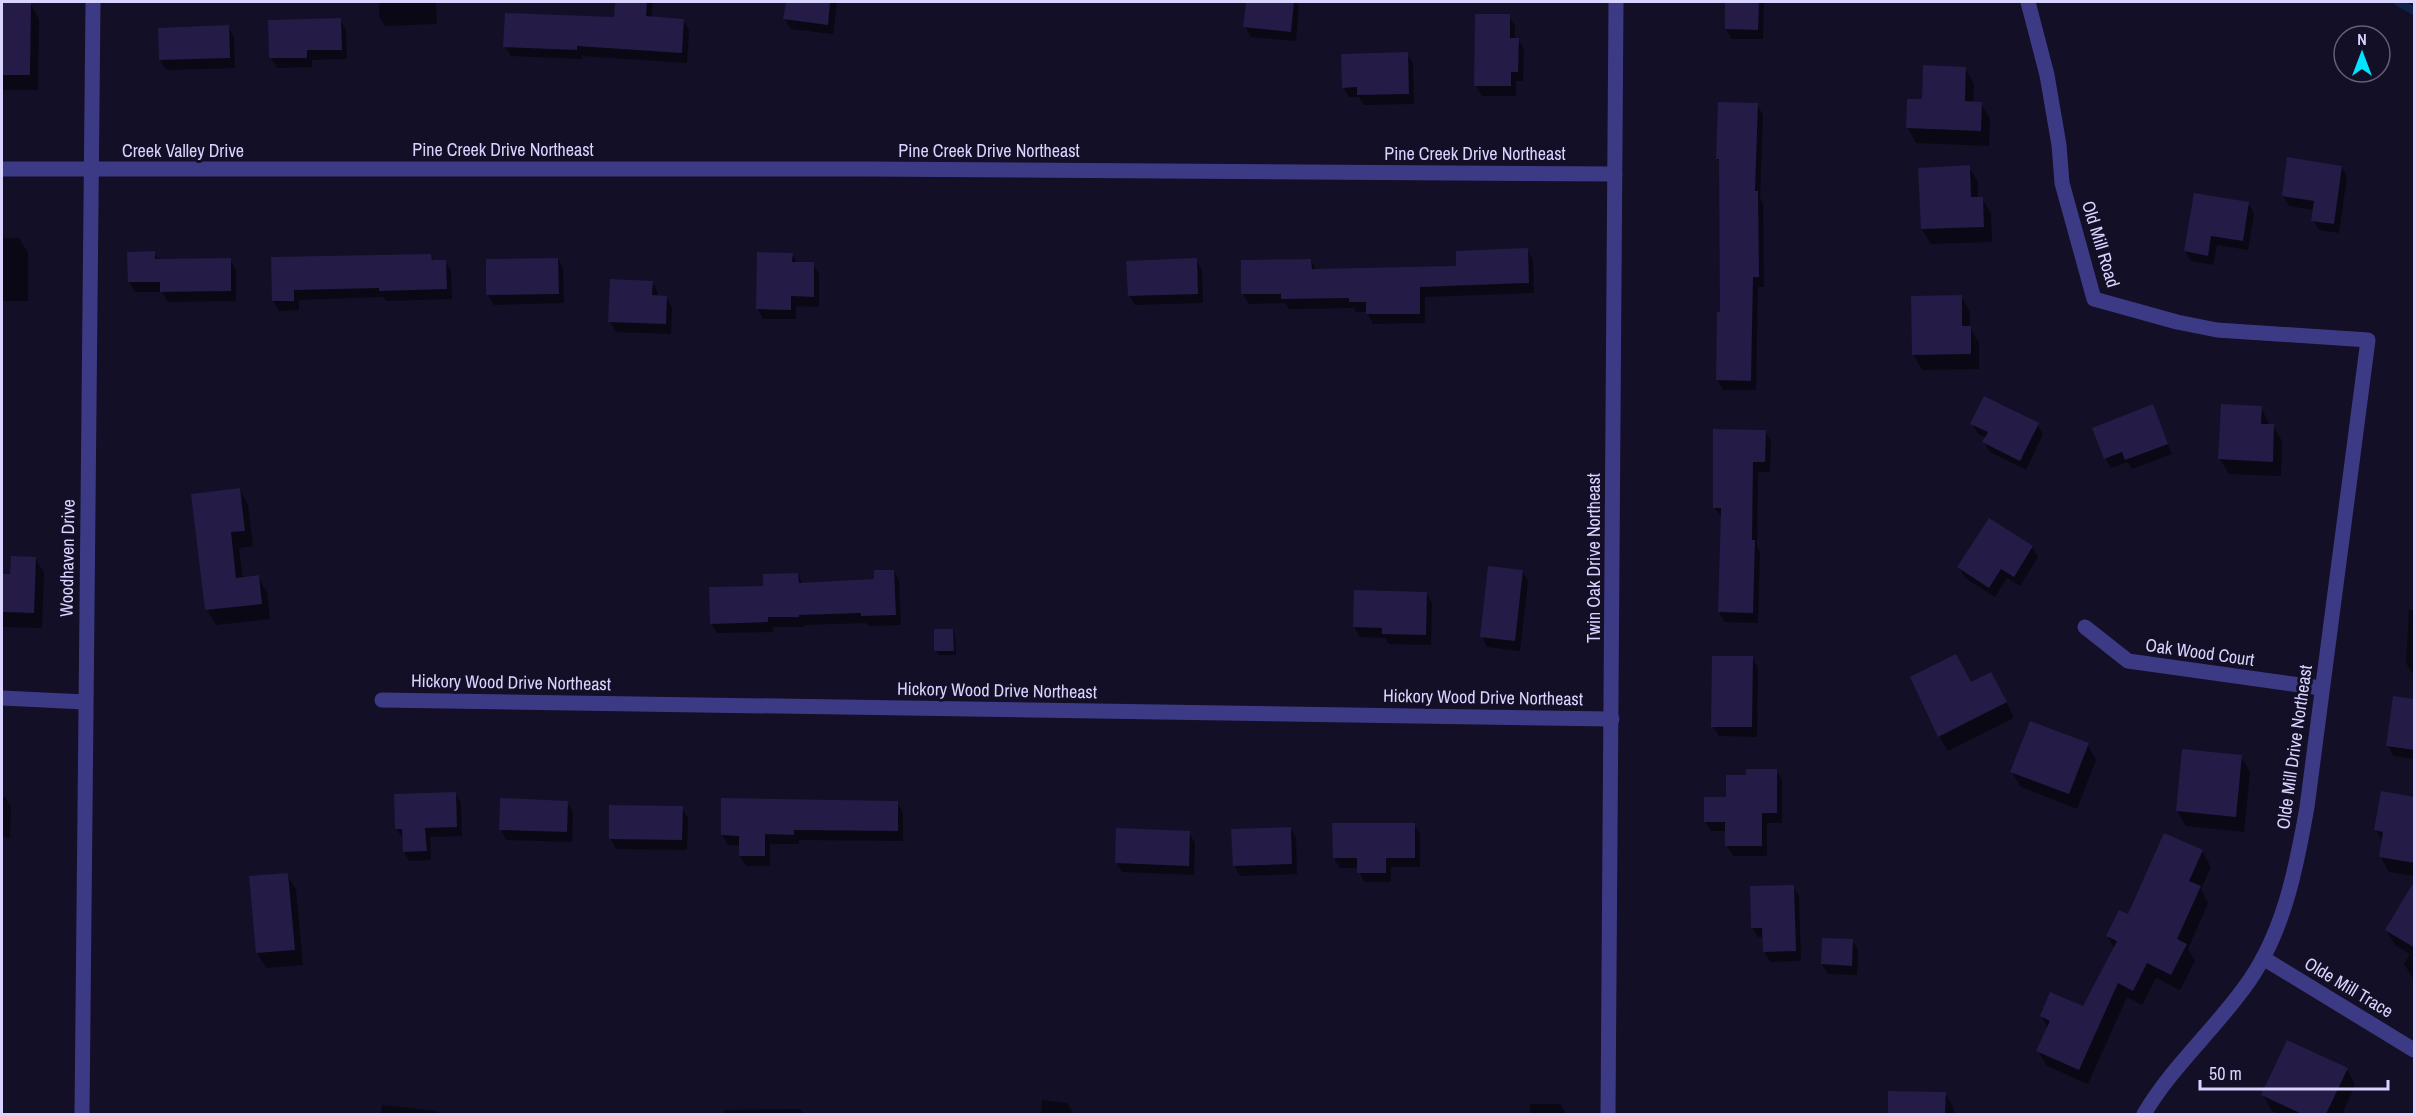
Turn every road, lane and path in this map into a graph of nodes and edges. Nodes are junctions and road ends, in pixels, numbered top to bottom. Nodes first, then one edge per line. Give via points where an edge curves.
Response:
1 (93, 2) edge
2 (1616, 2) edge
3 (2028, 2) edge
4 (2, 169) edge
5 (364, 169) joint
6 (92, 170) junction
7 (1615, 174) junction
8 (2368, 340) joint
9 (2085, 627) dead end
10 (2321, 688) junction
11 (2, 698) edge
12 (382, 700) dead end
13 (85, 702) junction
14 (1612, 719) junction
15 (2263, 958) junction
16 (2415, 1050) edge
17 (82, 1114) edge
18 (1608, 1114) edge
19 (2144, 1114) edge

1 - 6 street, Woodhaven Drive
2 - 7 street, Twin Oak Drive Northeast
3 - 8 street, Old Mill Road via 2047,75 2062,183 2094,299 2217,330
4 - 6 street, Creek Valley Drive
5 - 6 street, Creek Valley Drive
5 - 7 street, Pine Creek Drive Northeast
6 - 13 street, Woodhaven Drive
7 - 14 street, Twin Oak Drive Northeast
8 - 10 street, Olde Mill Drive Northeast
9 - 10 street, Oak Wood Court via 2128,661
10 - 15 street, Olde Mill Drive Northeast via 2296,867
11 - 13 street
12 - 14 street, Hickory Wood Drive Northeast
13 - 17 street, Woodhaven Drive
14 - 18 street, Twin Oak Drive Northeast
15 - 16 street, Olde Mill Trace
15 - 19 street, Olde Mill Drive Northeast via 2244,988 2156,1094

